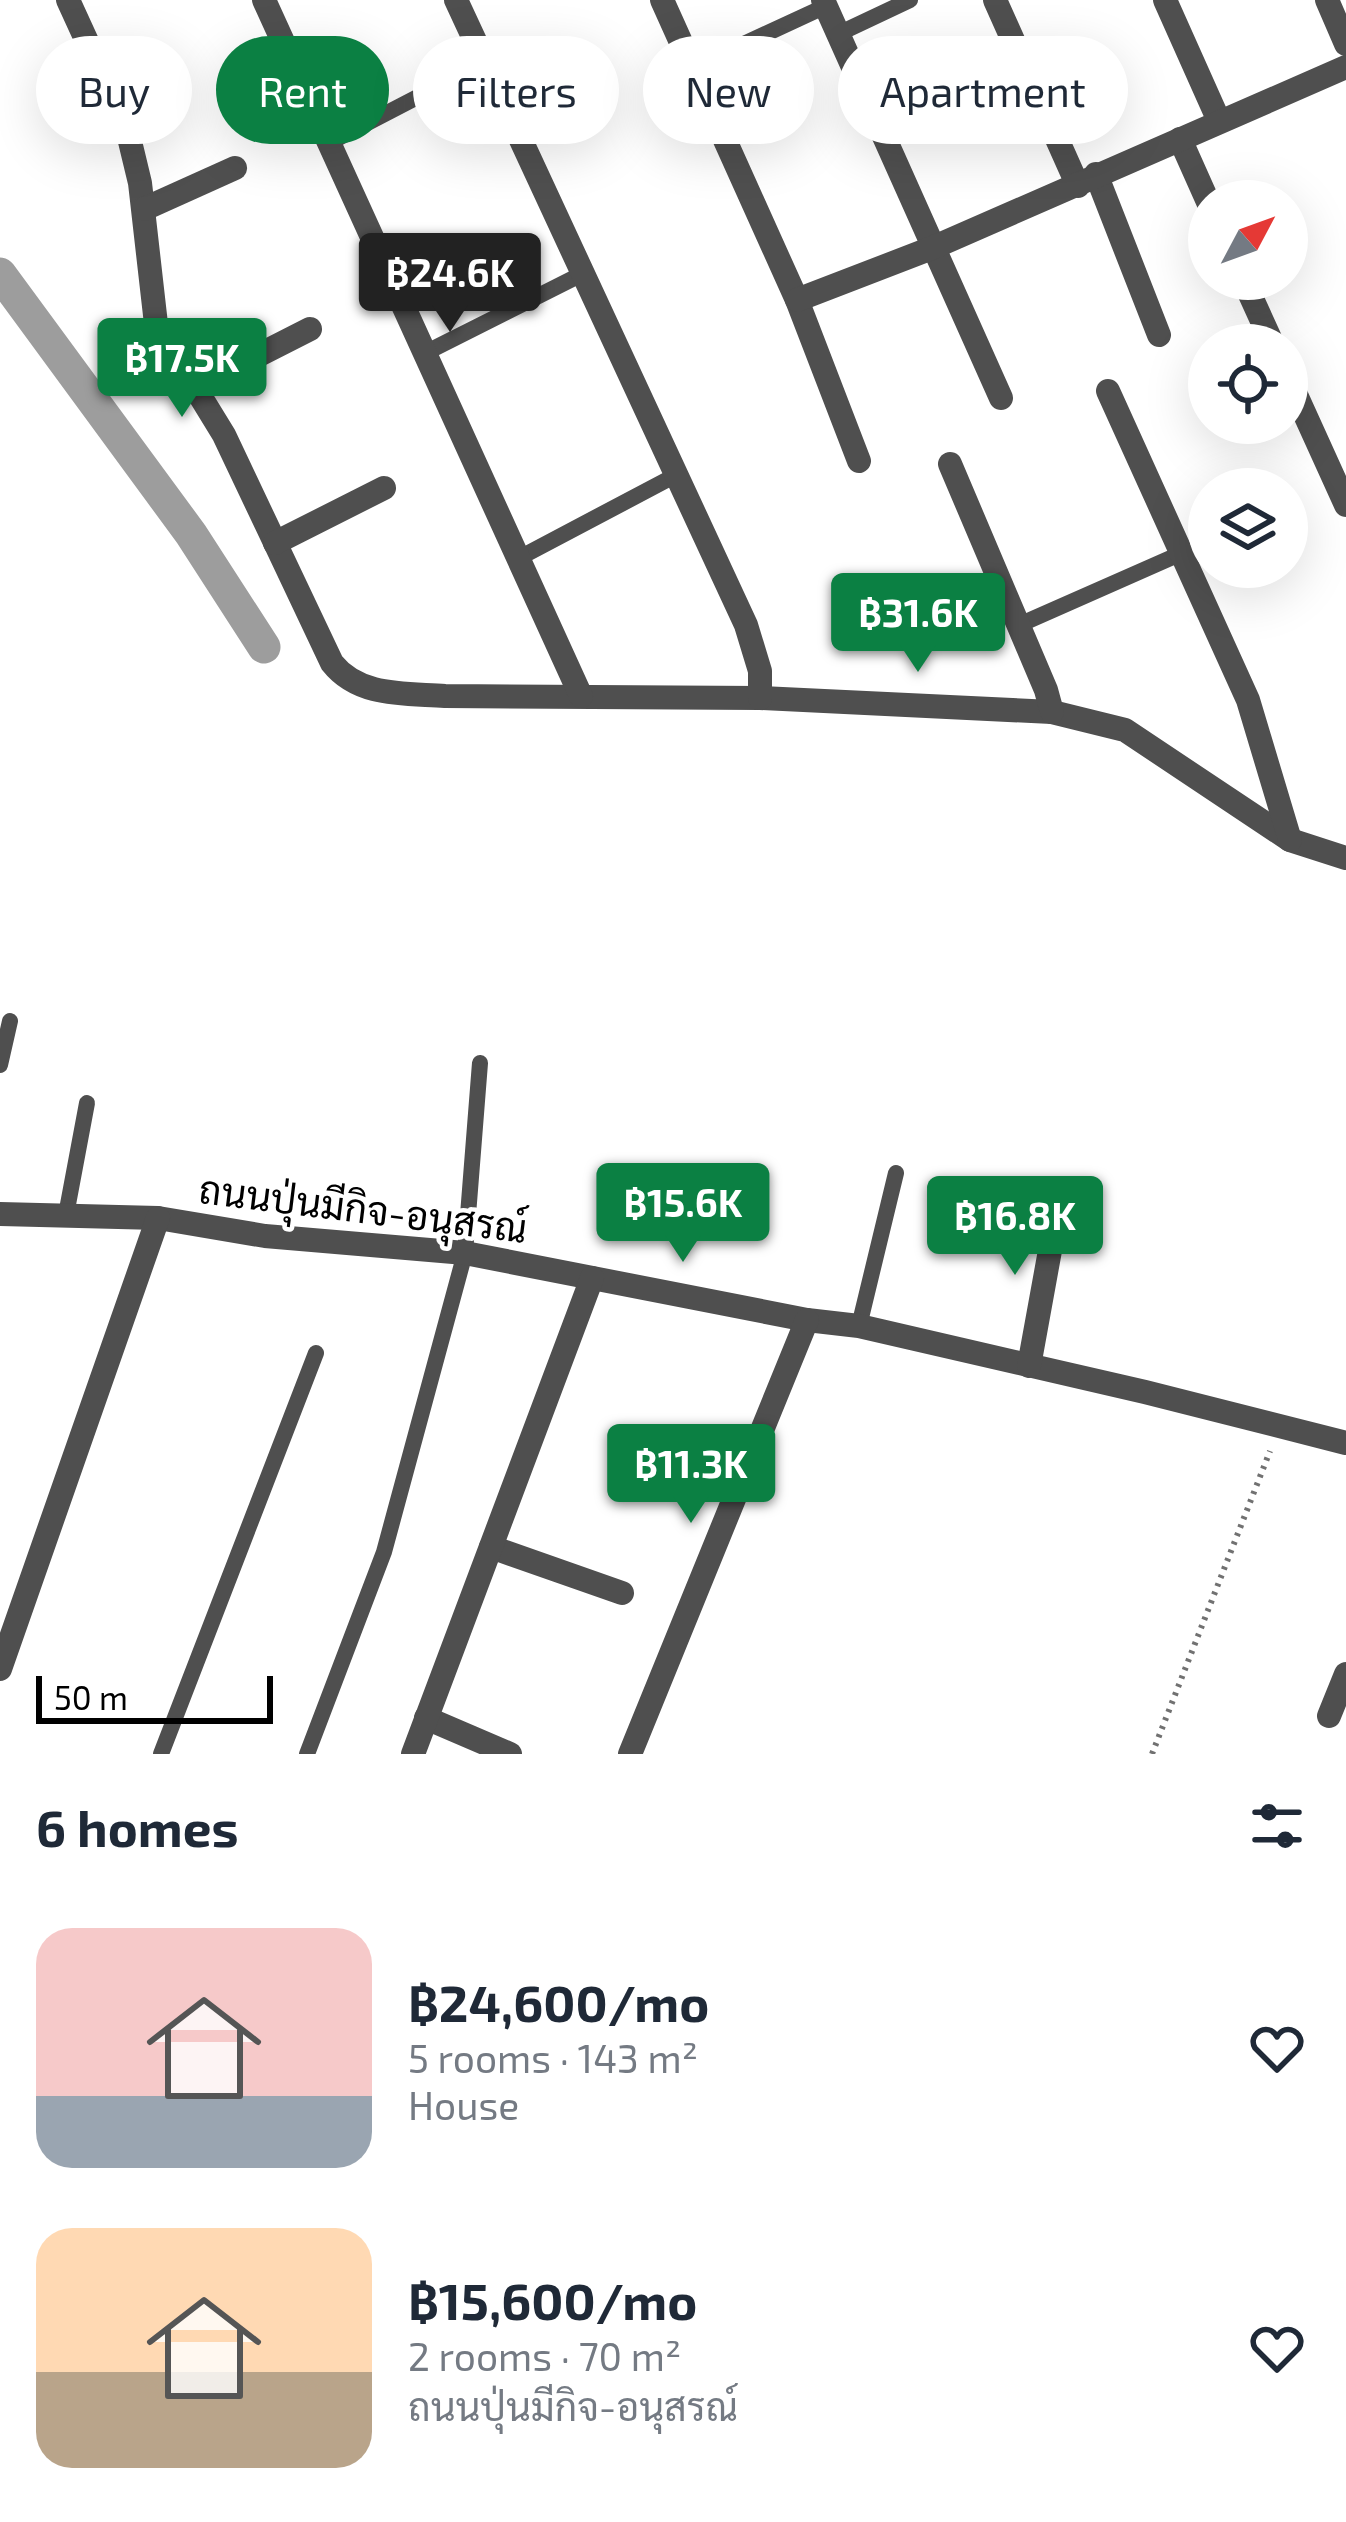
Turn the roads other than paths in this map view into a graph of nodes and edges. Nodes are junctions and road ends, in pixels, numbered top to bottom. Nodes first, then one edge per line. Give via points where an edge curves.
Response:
1 (264, 0) edge
2 (456, 0) edge
3 (662, 0) edge
4 (910, 0) edge
5 (994, 0) edge
6 (1165, 0) edge
7 (1327, 0) edge
8 (76, 3) edge
9 (825, 3) edge
10 (838, 34) junction
11 (280, 36) edge
12 (473, 36) edge
13 (678, 36) edge
14 (757, 36) edge
15 (1346, 44) edge
16 (1346, 67) edge
17 (1219, 121) junction
18 (1180, 139) junction
19 (329, 144) edge
20 (523, 144) edge
21 (726, 144) edge
22 (235, 168) dead end
23 (1087, 180) junction
24 (1198, 180) edge
25 (144, 209) junction
26 (932, 248) junction
27 (584, 273) junction
28 (797, 300) junction
29 (310, 329) dead end
30 (1159, 335) dead end
31 (425, 353) junction
32 (196, 387) junction
33 (1108, 391) dead end
34 (1001, 398) dead end
35 (1308, 422) edge
36 (859, 461) dead end
37 (950, 464) dead end
38 (678, 474) junction
39 (384, 488) dead end
40 (1346, 505) edge
41 (275, 543) junction
42 (1182, 553) junction
43 (519, 558) junction
44 (1019, 625) junction
45 (581, 696) junction
46 (760, 698) junction
47 (1052, 712) junction
48 (1290, 840) junction
49 (1346, 858) edge
50 (10, 1021) dead end
51 (480, 1063) dead end
52 (0, 1065) edge
53 (87, 1103) dead end
54 (896, 1173) dead end
55 (1059, 1201) dead end
56 (0, 1214) edge
57 (66, 1215) junction
58 (158, 1218) junction
59 (465, 1253) junction
60 (592, 1278) junction
61 (807, 1320) junction
62 (859, 1327) junction
63 (316, 1353) dead end
64 (1029, 1366) junction
65 (1346, 1444) edge
66 (490, 1547) junction
67 (622, 1593) dead end
68 (0, 1669) edge
69 (1346, 1674) edge
70 (1329, 1716) dead end
71 (426, 1718) junction
72 (161, 1754) edge
73 (307, 1754) edge
74 (413, 1754) edge
75 (511, 1754) edge
76 (630, 1754) edge

1 - 11 street
2 - 12 street
3 - 13 street
4 - 10 lane
5 - 23 street
6 - 17 street
7 - 15 street
8 - 25 street via 127,129
9 - 10 street
9 - 14 lane
10 - 26 street
16 - 17 street
17 - 18 street
18 - 23 street
18 - 24 street
19 - 31 street
20 - 27 street
21 - 28 street
22 - 25 street
23 - 26 street
23 - 30 street
25 - 32 street via 156,324
26 - 28 street
26 - 34 street
27 - 31 lane
27 - 38 street
28 - 36 street
29 - 32 street
31 - 43 street
32 - 41 street
33 - 42 street
35 - 40 street
37 - 44 street
38 - 43 lane
38 - 46 street via 746,625
39 - 41 street
41 - 45 street via 346,681 445,696
42 - 44 lane
42 - 48 street via 1248,700
43 - 45 street
44 - 47 street
45 - 46 street
46 - 47 street
47 - 48 street via 1125,730
48 - 49 street
50 - 52 lane
51 - 59 lane
53 - 57 lane
54 - 62 lane
55 - 64 street
56 - 57 street, ถนนปุ่นมีกิจ-อนุสรณ์
57 - 58 street, ถนนปุ่นมีกิจ-อนุสรณ์
58 - 59 street, ถนนปุ่นมีกิจ-อนุสรณ์ via 265,1237
58 - 68 street
59 - 60 street, ถนนปุ่นมีกิจ-อนุสรณ์
59 - 73 lane via 384,1552
60 - 61 street, ถนนปุ่นมีกิจ-อนุสรณ์
60 - 66 street
61 - 62 street, ถนนปุ่นมีกิจ-อนุสรณ์
61 - 76 street
62 - 64 street, ถนนปุ่นมีกิจ-อนุสรณ์
63 - 72 lane
64 - 65 street, ถนนปุ่นมีกิจ-อนุสรณ์
66 - 67 street
66 - 71 street
69 - 70 street
71 - 74 street
71 - 75 street

